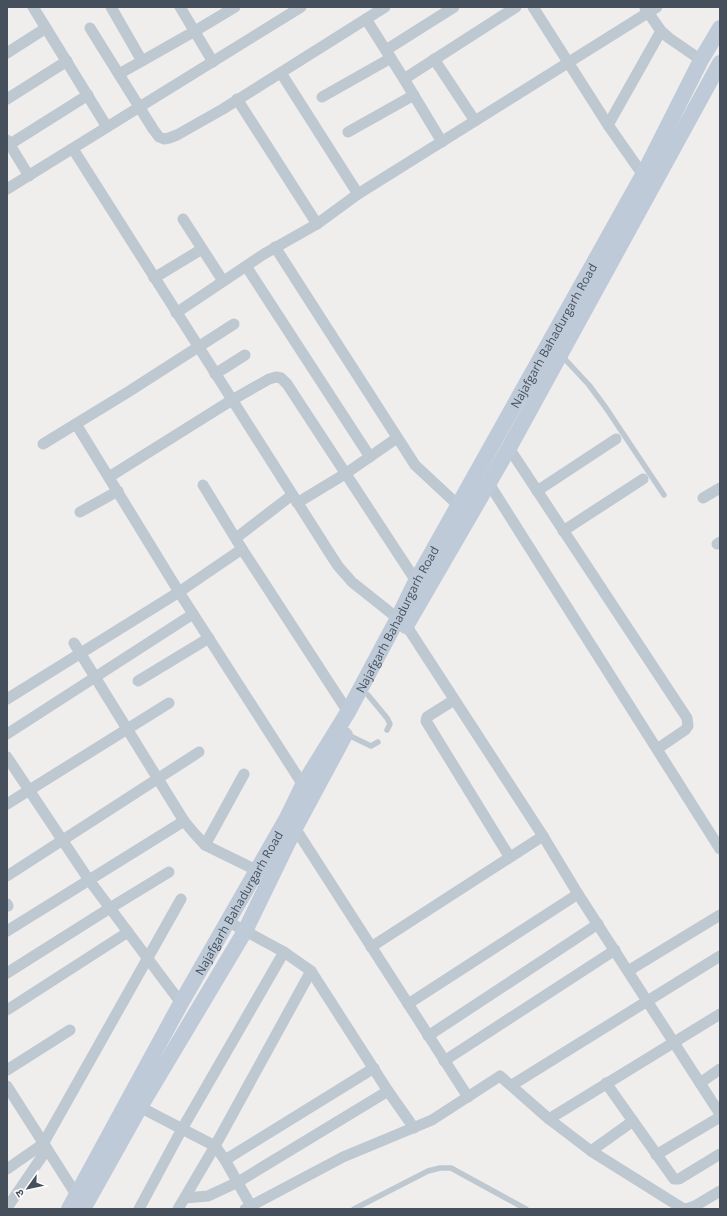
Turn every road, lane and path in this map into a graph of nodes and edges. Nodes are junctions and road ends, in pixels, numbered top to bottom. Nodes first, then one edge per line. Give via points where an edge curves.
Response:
1 (33, 7) edge
2 (111, 7) edge
3 (180, 7) edge
4 (235, 7) edge
5 (301, 7) edge
6 (385, 7) edge
7 (454, 7) edge
8 (516, 7) edge
9 (533, 7) edge
10 (650, 9) edge
11 (366, 19) junction
12 (46, 28) junction
13 (90, 28) dead end
14 (720, 28) edge
15 (195, 31) junction
16 (661, 31) junction
17 (7, 53) edge
18 (388, 54) junction
19 (434, 59) junction
20 (701, 60) junction
21 (67, 61) junction
22 (142, 61) junction
23 (213, 62) junction
24 (568, 63) junction
25 (720, 63) edge
26 (281, 73) junction
27 (119, 74) junction
28 (404, 79) junction
29 (88, 95) junction
30 (414, 95) junction
31 (322, 97) dead end
32 (7, 99) edge
33 (237, 99) junction
34 (139, 107) junction
35 (475, 121) junction
36 (608, 125) junction
37 (107, 127) junction
38 (348, 132) dead end
39 (442, 142) junction
40 (8, 143) edge
41 (73, 149) junction
42 (29, 176) junction
43 (649, 178) junction
44 (7, 189) edge
45 (358, 194) junction
46 (183, 219) dead end
47 (316, 224) junction
48 (275, 247) junction
49 (202, 249) junction
50 (246, 266) junction
51 (154, 278) junction
52 (223, 282) junction
53 (176, 313) junction
54 (234, 324) dead end
55 (198, 347) junction
56 (245, 355) dead end
57 (560, 355) junction
58 (215, 374) junction
59 (533, 389) junction
60 (232, 400) junction
61 (76, 424) junction
62 (398, 438) junction
63 (616, 439) dead end
64 (43, 444) dead end
65 (509, 448) junction
66 (370, 457) junction
67 (346, 474) junction
68 (109, 478) junction
69 (643, 479) dead end
70 (488, 482) junction
71 (203, 485) dead end
72 (720, 488) edge
73 (118, 491) junction
74 (537, 491) junction
75 (664, 495) dead end
76 (703, 498) dead end
77 (294, 499) junction
78 (459, 506) junction
79 (80, 512) dead end
80 (563, 531) junction
81 (236, 538) junction
82 (242, 549) junction
83 (416, 581) junction
84 (179, 592) junction
85 (193, 614) junction
86 (402, 622) junction
87 (209, 638) junction
88 (74, 643) dead end
89 (80, 653) junction
90 (96, 678) junction
91 (138, 681) dead end
92 (368, 695) junction
93 (7, 699) edge
94 (454, 700) junction
95 (169, 703) dead end
96 (348, 712) junction
97 (127, 729) junction
98 (387, 730) dead end
99 (7, 734) edge
100 (346, 734) junction
101 (378, 742) dead end
102 (657, 749) junction
103 (199, 752) dead end
104 (7, 757) edge
105 (244, 774) dead end
106 (158, 778) junction
107 (303, 786) junction
108 (29, 790) junction
109 (7, 804) edge
110 (184, 821) junction
111 (295, 828) junction
112 (543, 836) junction
113 (62, 840) junction
114 (205, 845) junction
115 (720, 849) edge
116 (509, 856) junction
117 (256, 870) junction
118 (169, 872) dead end
119 (7, 876) edge
120 (89, 880) junction
121 (578, 894) junction
122 (181, 898) dead end
123 (110, 908) junction
124 (720, 915) edge
125 (227, 921) junction
126 (598, 924) junction
127 (245, 931) junction
128 (7, 932) edge
129 (128, 932) junction
130 (371, 947) junction
131 (615, 950) junction
132 (284, 952) junction
133 (720, 956) edge
134 (148, 958) junction
135 (311, 971) junction
136 (628, 971) junction
137 (7, 973) edge
138 (181, 1002) junction
139 (648, 1002) junction
140 (408, 1004) junction
141 (7, 1010) edge
142 (720, 1014) edge
143 (70, 1030) dead end
144 (428, 1036) junction
145 (673, 1041) junction
146 (444, 1061) junction
147 (374, 1068) junction
148 (7, 1070) edge
149 (720, 1070) edge
150 (606, 1083) junction
151 (700, 1083) junction
152 (512, 1085) junction
153 (7, 1086) edge
154 (388, 1091) junction
155 (468, 1097) junction
156 (10, 1098) edge
157 (134, 1104) junction
158 (720, 1114) edge
159 (720, 1117) edge
160 (549, 1119) junction
161 (633, 1121) junction
162 (414, 1128) junction
163 (182, 1129) junction
164 (45, 1146) junction
165 (215, 1146) junction
166 (591, 1151) junction
167 (720, 1154) edge
168 (656, 1155) junction
169 (225, 1160) junction
170 (7, 1169) edge
171 (238, 1182) junction
172 (720, 1191) edge
173 (185, 1198) junction
174 (78, 1205) edge
175 (248, 1207) edge
176 (7, 1208) edge
177 (139, 1209) edge
178 (178, 1209) edge
179 (354, 1209) edge
180 (526, 1209) edge
181 (686, 1209) edge

1 - 12 street
2 - 22 street
3 - 15 street
4 - 15 street
5 - 23 street
6 - 11 street
7 - 18 street
8 - 19 street
9 - 24 street
10 - 16 street
10 - 24 street
11 - 18 street
11 - 26 street
12 - 17 street
12 - 21 street
13 - 27 street
14 - 20 main road, Najafgarh Bahadurgarh Road
15 - 22 street
15 - 23 street
16 - 20 street
16 - 36 street
18 - 28 street
18 - 31 street
19 - 28 street
19 - 35 street
20 - 43 main road, Najafgarh Bahadurgarh Road
21 - 29 street
21 - 32 street
22 - 27 street
23 - 34 street
24 - 35 street
24 - 36 street
25 - 43 main road, Najafgarh Bahadurgarh Road
26 - 33 street
26 - 45 street
27 - 34 street
28 - 30 street
29 - 37 street
29 - 40 street
30 - 38 street
30 - 39 street
33 - 34 street via 164,139 159,137
33 - 47 street
34 - 37 street
35 - 39 street
36 - 43 street
37 - 41 street
39 - 45 street
40 - 42 street
41 - 42 street
41 - 51 street
42 - 44 street
43 - 57 main road, Najafgarh Bahadurgarh Road
43 - 59 main road, Najafgarh Bahadurgarh Road
45 - 47 street
46 - 49 street
47 - 48 street
48 - 50 street
48 - 62 street
49 - 51 street
49 - 52 street
50 - 52 street
50 - 66 street
51 - 53 street
52 - 53 street
53 - 55 street
54 - 55 street
55 - 58 street
55 - 61 street
56 - 58 street
57 - 59 main road, Najafgarh Bahadurgarh Road
57 - 75 lane via 589,385
58 - 60 street
59 - 65 main road, Najafgarh Bahadurgarh Road
59 - 78 main road, Najafgarh Bahadurgarh Road
60 - 67 street via 269,379 281,378
60 - 68 street
60 - 77 street
61 - 64 street
61 - 68 street
62 - 66 street
62 - 78 street via 415,465
63 - 74 street
65 - 70 main road, Najafgarh Bahadurgarh Road
65 - 74 street
66 - 67 street
67 - 77 street
67 - 83 street
68 - 73 street
69 - 80 street
70 - 86 main road, Najafgarh Bahadurgarh Road
70 - 102 street
71 - 81 street
72 - 76 street
73 - 79 street
73 - 84 street
74 - 80 street
77 - 81 street
77 - 86 street via 338,566 352,582
78 - 83 main road, Najafgarh Bahadurgarh Road
80 - 102 street via 687,718 688,726 685,730
81 - 82 street
82 - 84 street
82 - 96 street
83 - 86 main road, Najafgarh Bahadurgarh Road
84 - 85 street
84 - 89 street
85 - 87 street
85 - 90 street
86 - 92 main road, Najafgarh Bahadurgarh Road
86 - 94 street
86 - 96 main road, Najafgarh Bahadurgarh Road
87 - 91 street
87 - 107 street
88 - 89 street
89 - 90 street
89 - 93 street
90 - 97 street
90 - 99 street
92 - 98 lane via 387,718 390,724
92 - 100 main road, Najafgarh Bahadurgarh Road
94 - 112 street
94 - 116 street via 427,717 426,721
95 - 97 street
96 - 107 main road, Najafgarh Bahadurgarh Road
97 - 106 street
97 - 108 street
100 - 101 lane via 371,746
100 - 111 main road, Najafgarh Bahadurgarh Road
102 - 115 street
103 - 106 street
104 - 108 street
105 - 114 street
106 - 110 street
106 - 113 street
107 - 117 main road, Najafgarh Bahadurgarh Road
108 - 109 street
108 - 113 street
110 - 114 street
110 - 120 street
111 - 127 main road, Najafgarh Bahadurgarh Road
111 - 130 street
112 - 116 street
112 - 121 street
113 - 119 street
113 - 120 street
114 - 117 street
116 - 130 street
117 - 125 main road, Najafgarh Bahadurgarh Road
118 - 123 street
120 - 123 street
120 - 128 street
121 - 126 street
121 - 140 street
122 - 134 street
123 - 129 street
123 - 137 street
124 - 136 street
125 - 127 street
125 - 138 main road, Najafgarh Bahadurgarh Road
126 - 131 street
126 - 144 street
127 - 132 street
127 - 157 main road, Najafgarh Bahadurgarh Road
129 - 134 street
129 - 141 street
130 - 140 street
131 - 136 street
131 - 146 street
132 - 135 street
132 - 163 street
133 - 139 street
134 - 138 street
134 - 164 street
135 - 147 street
135 - 165 street
136 - 139 street
138 - 157 main road, Najafgarh Bahadurgarh Road
139 - 145 street
139 - 152 street
140 - 144 street
142 - 145 street
143 - 148 street
144 - 146 street
145 - 150 street
145 - 151 street
146 - 155 street
147 - 154 street
147 - 169 street
149 - 151 street
150 - 160 street
150 - 161 street
151 - 158 street
152 - 155 street via 500,1076
152 - 160 street
153 - 156 street
154 - 162 street
154 - 171 street
155 - 162 street
156 - 164 street
157 - 163 street
157 - 174 main road, Najafgarh Bahadurgarh Road
159 - 168 street
160 - 166 street
161 - 166 street
161 - 168 street
162 - 175 street via 343,1157
163 - 165 street
163 - 177 street
164 - 170 street
164 - 174 street
164 - 176 street
165 - 169 street
165 - 173 street
166 - 181 street
167 - 168 street via 677,1179 672,1177
169 - 171 street
171 - 173 street via 208,1196
171 - 175 street
172 - 181 street
173 - 178 street
179 - 180 lane via 428,1171 451,1168

